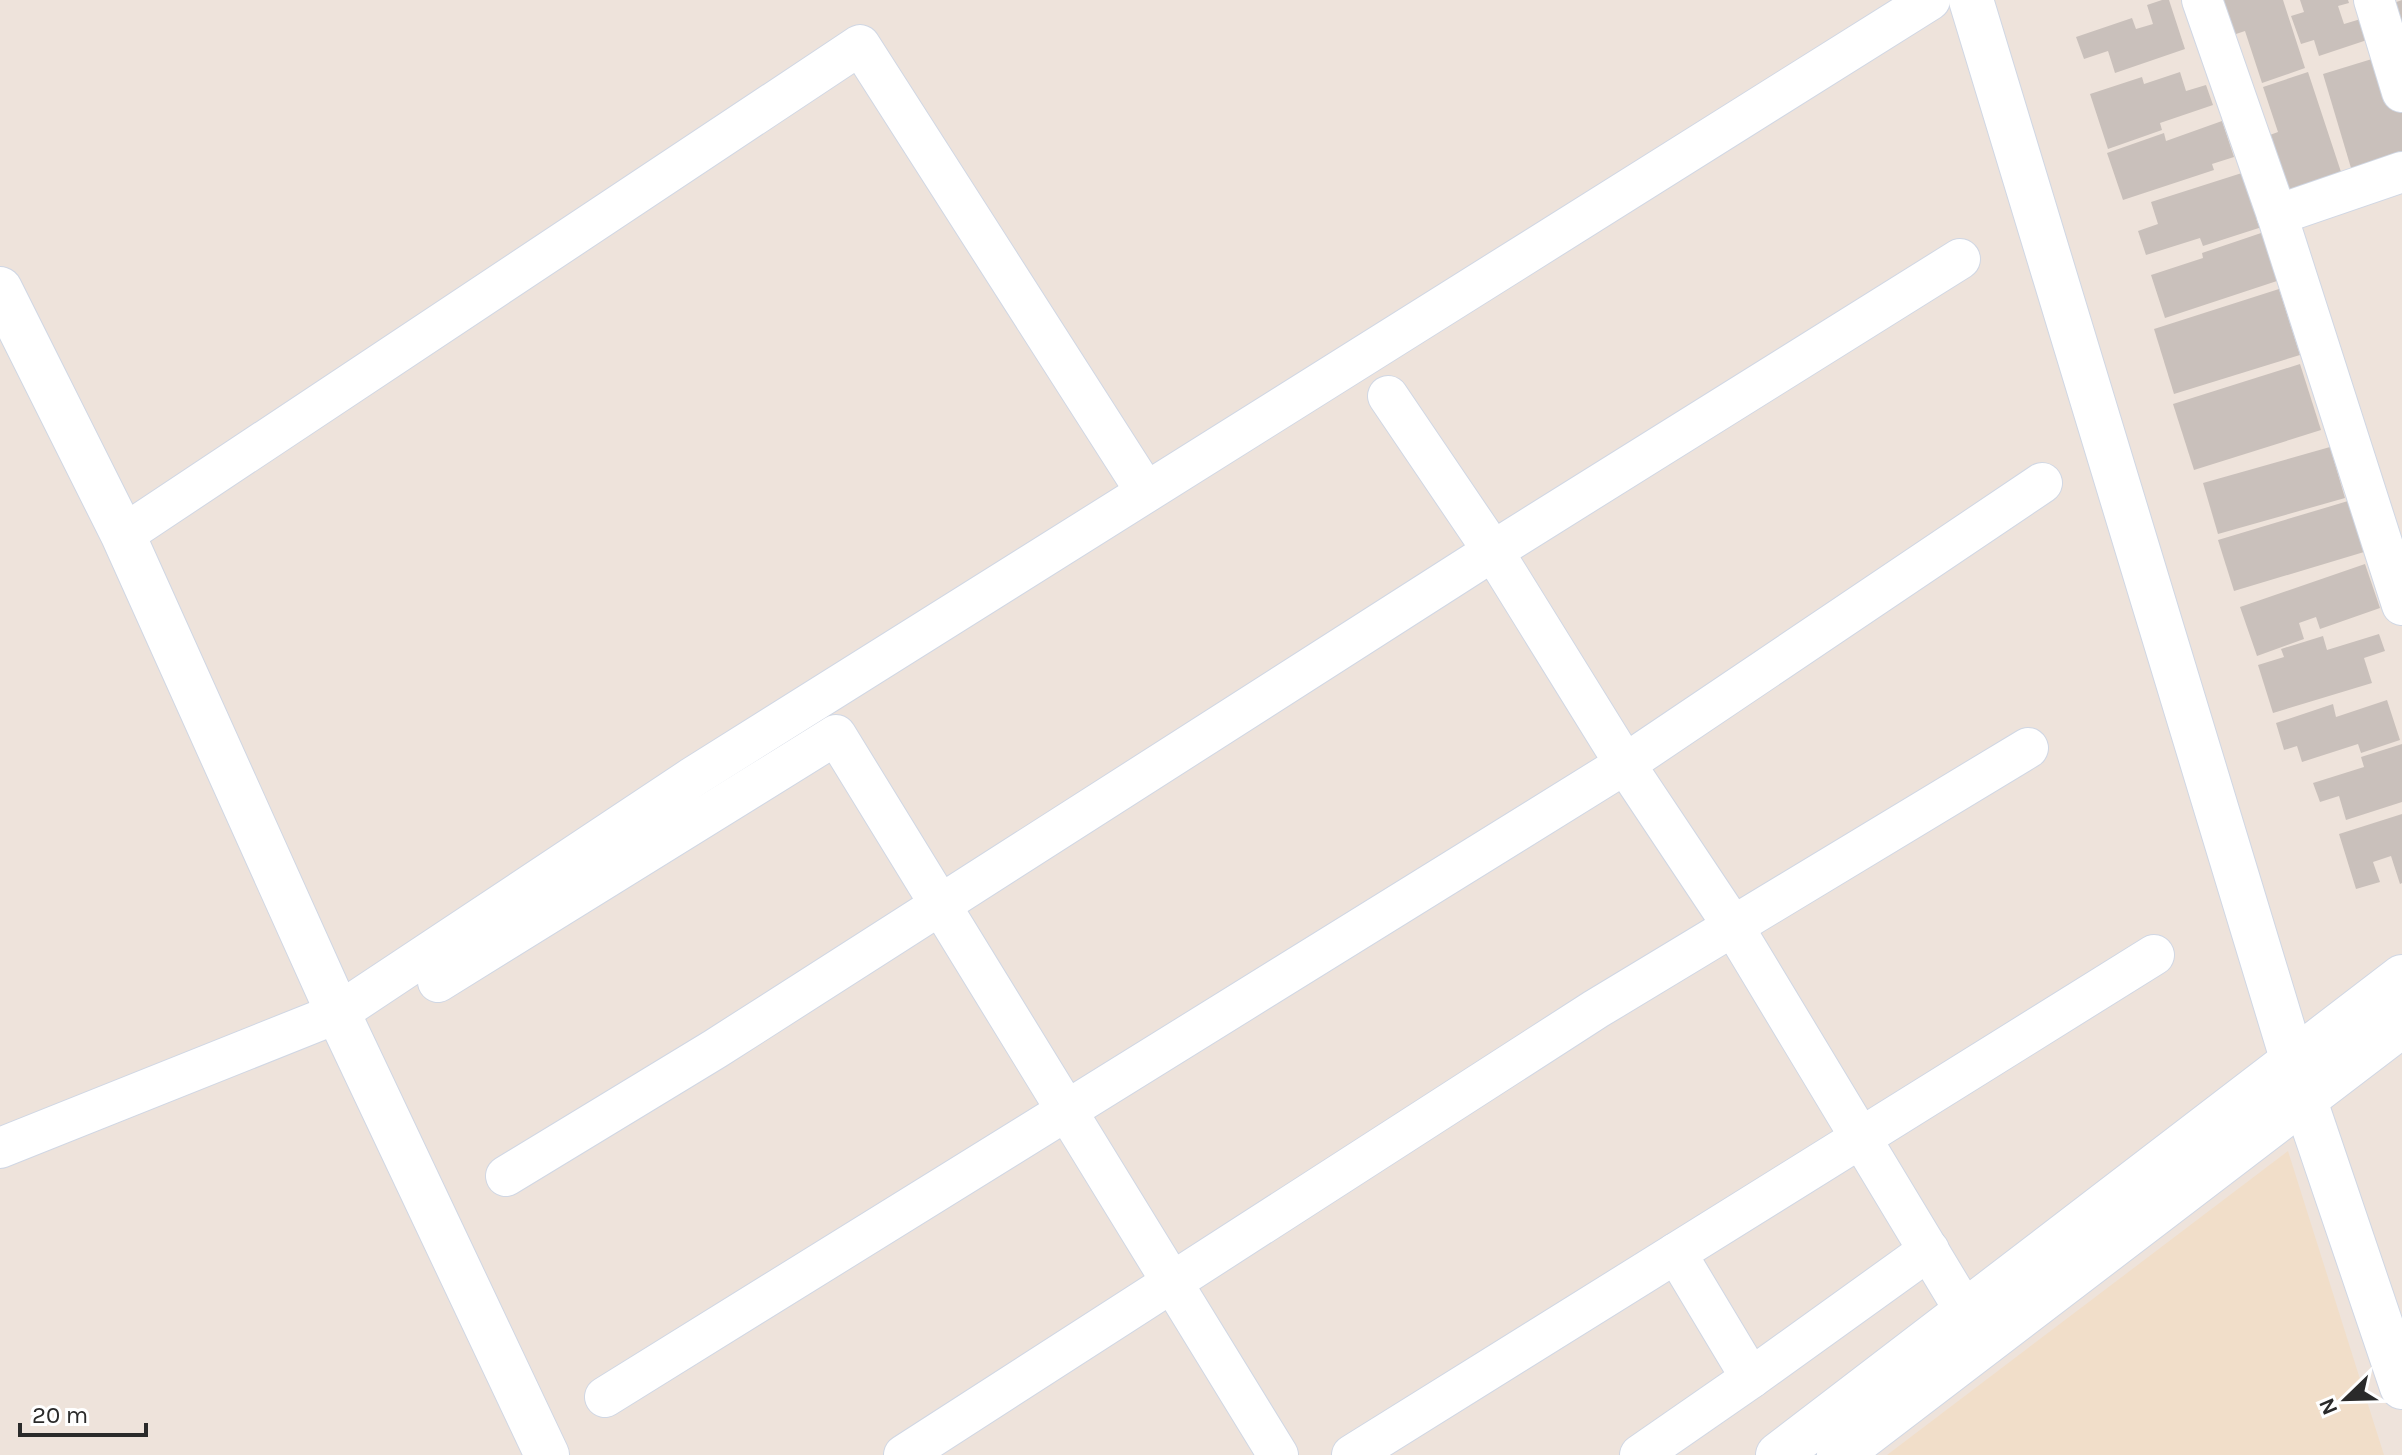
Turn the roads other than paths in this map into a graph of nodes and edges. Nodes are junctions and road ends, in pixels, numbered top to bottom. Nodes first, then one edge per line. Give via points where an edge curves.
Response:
1 (1930, 0) edge
2 (1971, 0) edge
3 (2202, 0) edge
4 (2374, 0) edge
5 (2402, 92) edge
6 (2402, 172) edge
7 (2277, 215) junction
8 (1960, 259) dead end
9 (0, 289) edge
10 (1388, 396) dead end
11 (2042, 483) dead end
12 (1146, 492) junction
13 (123, 535) junction
14 (1493, 551) junction
15 (2402, 605) edge
16 (2028, 748) dead end
17 (1625, 764) junction
18 (942, 904) junction
19 (1733, 926) junction
20 (2154, 955) dead end
21 (2402, 977) edge
22 (438, 982) dead end
23 (338, 1013) junction
24 (2402, 1025) edge
25 (2294, 1060) junction
26 (2305, 1101) junction
27 (1066, 1111) junction
28 (1862, 1137) junction
29 (0, 1148) edge
30 (506, 1176) dead end
31 (1929, 1250) junction
32 (1676, 1253) junction
33 (1171, 1285) junction
34 (1965, 1311) junction
35 (1751, 1378) junction
36 (2402, 1387) edge
37 (605, 1397) dead end
38 (547, 1455) edge
39 (904, 1455) edge
40 (1278, 1455) edge
41 (1352, 1455) edge
42 (1640, 1455) edge
43 (1778, 1455) edge
44 (1839, 1455) edge

1 - 12 street
2 - 25 street
3 - 7 street
4 - 5 street
6 - 7 street
7 - 15 street
8 - 14 street
9 - 13 street
10 - 14 street
11 - 17 street
12 - 13 street via 860,45
12 - 23 street via 693,777
13 - 23 street
14 - 17 street
14 - 18 street
16 - 19 street
17 - 19 street
17 - 27 street
18 - 22 street via 836,735
18 - 27 street
18 - 30 street
19 - 28 street
19 - 33 street
20 - 28 street
21 - 25 street
23 - 29 street
23 - 38 street
24 - 26 street
25 - 26 street
25 - 34 street
26 - 36 street
26 - 44 street
27 - 33 street
27 - 37 street
28 - 31 street
28 - 32 street
31 - 34 street
31 - 35 street
32 - 35 street
32 - 41 street
33 - 39 street
33 - 40 street
34 - 43 street
35 - 42 street

